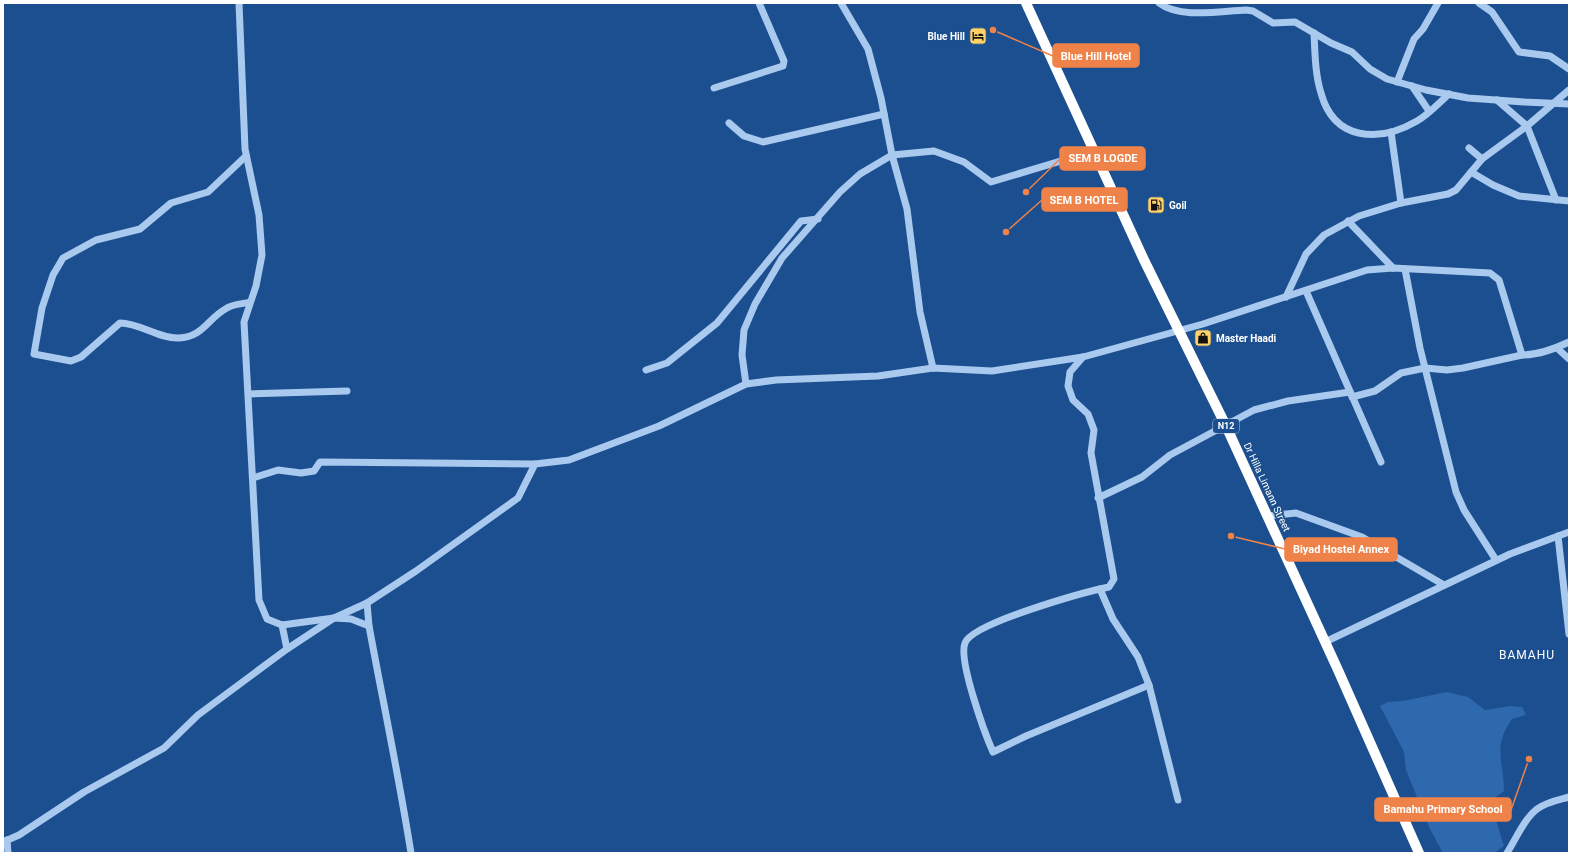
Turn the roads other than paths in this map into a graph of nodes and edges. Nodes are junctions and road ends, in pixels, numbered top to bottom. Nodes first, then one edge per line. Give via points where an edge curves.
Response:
1 (239, 3) edge
2 (759, 3) edge
3 (841, 3) edge
4 (1026, 3) edge
5 (1159, 3) edge
6 (1438, 3) edge
7 (1479, 3) edge
8 (1314, 33) junction
9 (1569, 69) edge
10 (1397, 82) junction
11 (1412, 86) junction
12 (714, 88) dead end
13 (1569, 90) edge
14 (1449, 94) junction
15 (1497, 100) junction
16 (1553, 103) junction
17 (1569, 104) edge
18 (1429, 111) junction
19 (884, 114) junction
20 (729, 123) dead end
21 (1527, 126) junction
22 (1391, 132) junction
23 (1469, 148) dead end
24 (1094, 151) junction
25 (892, 155) junction
26 (246, 156) junction
27 (1482, 159) junction
28 (1471, 172) junction
29 (1556, 200) junction
30 (1569, 201) edge
31 (1401, 203) junction
32 (818, 219) junction
33 (1348, 222) junction
34 (1393, 268) junction
35 (1406, 269) junction
36 (1306, 291) junction
37 (1286, 297) junction
38 (250, 302) junction
39 (1179, 330) junction
40 (1569, 342) edge
41 (1557, 348) junction
42 (1522, 355) junction
43 (1083, 358) junction
44 (1569, 359) edge
45 (933, 368) junction
46 (1425, 368) junction
47 (646, 370) dead end
48 (746, 384) junction
49 (347, 391) dead end
50 (249, 394) junction
51 (1351, 394) junction
52 (1226, 426) junction
53 (1381, 462) dead end
54 (535, 464) junction
55 (253, 478) junction
56 (1098, 498) junction
57 (1267, 516) junction
58 (1569, 532) edge
59 (1558, 536) junction
60 (1496, 560) junction
61 (1444, 585) junction
62 (1100, 589) junction
63 (367, 603) junction
64 (334, 618) junction
65 (282, 625) junction
66 (369, 626) junction
67 (1569, 634) edge
68 (1326, 642) junction
69 (287, 649) junction
70 (1149, 685) junction
71 (1569, 797) edge
72 (1178, 800) dead end
73 (5, 841) edge
74 (8, 853) edge
75 (411, 853) edge
76 (1419, 853) edge
77 (1507, 853) edge

1 - 26 street
2 - 12 street via 784,61 783,66
3 - 19 street via 868,49
4 - 24 highway, Dr Hilla Limann Street / N12
5 - 8 street via 1175,10 1197,14 1253,11 1273,23 1295,22
6 - 10 street via 1414,39
7 - 9 street via 1492,12 1519,52 1550,56
8 - 10 street via 1352,52 1370,69
8 - 22 street via 1321,94 1335,121 1357,133 1371,135
10 - 11 street
11 - 14 street
11 - 18 street
13 - 16 street
14 - 15 street
14 - 18 street
15 - 16 street
15 - 21 street
16 - 17 street
16 - 21 street
18 - 22 street via 1418,120
19 - 20 street via 763,142 744,136
19 - 25 street
21 - 27 street
21 - 29 street
22 - 31 street
23 - 27 street
24 - 25 street via 991,182 964,162 934,151
24 - 39 highway, Dr Hilla Limann Street / N12
25 - 32 street via 860,174 840,192
25 - 45 street via 907,208 920,312
26 - 38 street via 259,215 262,255
26 - 38 street via 208,192 171,203 140,229 96,240 63,258 53,275 42,308 34,354 71,361 80,357 120,323 130,323 166,336 190,336 202,330 225,308
27 - 28 street
28 - 29 street via 1518,196
28 - 31 street via 1456,190 1448,194
29 - 30 street
31 - 33 street via 1358,216
32 - 47 street via 801,220 718,323 666,363
32 - 48 street via 782,258 755,304 744,330 742,355
33 - 34 street
33 - 37 street via 1324,235 1306,254
34 - 35 street
34 - 36 street via 1367,270
35 - 42 street via 1490,273 1496,276
35 - 46 street
36 - 37 street
36 - 51 street
37 - 39 street
38 - 50 street via 244,322
39 - 43 street
39 - 52 highway, Dr Hilla Limann Street / N12
40 - 41 street
41 - 42 street
41 - 44 street
42 - 46 street via 1456,370
43 - 45 street via 992,371
43 - 56 street via 1070,372 1068,386 1073,400 1088,414 1094,430 1091,453
45 - 48 street via 878,376 776,380
46 - 51 street via 1401,373 1375,391
46 - 60 street via 1456,492 1464,510
48 - 54 street via 659,426 569,460
49 - 50 street
50 - 55 street
51 - 52 street via 1288,400 1254,410
51 - 53 street
52 - 56 street via 1170,455 1142,477
52 - 57 highway, Dr Hilla Limann Street / N12
54 - 55 street via 320,462 314,471 301,473 278,470
54 - 63 street via 518,498
55 - 65 street via 260,600 267,619
56 - 62 street via 1114,579 1109,587
57 - 61 street via 1296,513 1362,537
57 - 68 highway, Dr Hilla Limann Street / N12
58 - 59 street
59 - 60 street
59 - 67 street
60 - 61 street
61 - 68 street
62 - 70 street via 1113,619 1138,658
62 - 70 street via 1014,615 969,637 964,643 966,673 993,752
63 - 64 street
63 - 66 street
64 - 65 street
64 - 66 street via 352,619
64 - 69 street
65 - 69 street
66 - 75 street
68 - 76 highway, Dr Hilla Limann Street / N12
69 - 73 street via 198,715 164,748 84,792 19,835
70 - 72 street
71 - 77 street via 1547,804 1530,815
73 - 74 street

